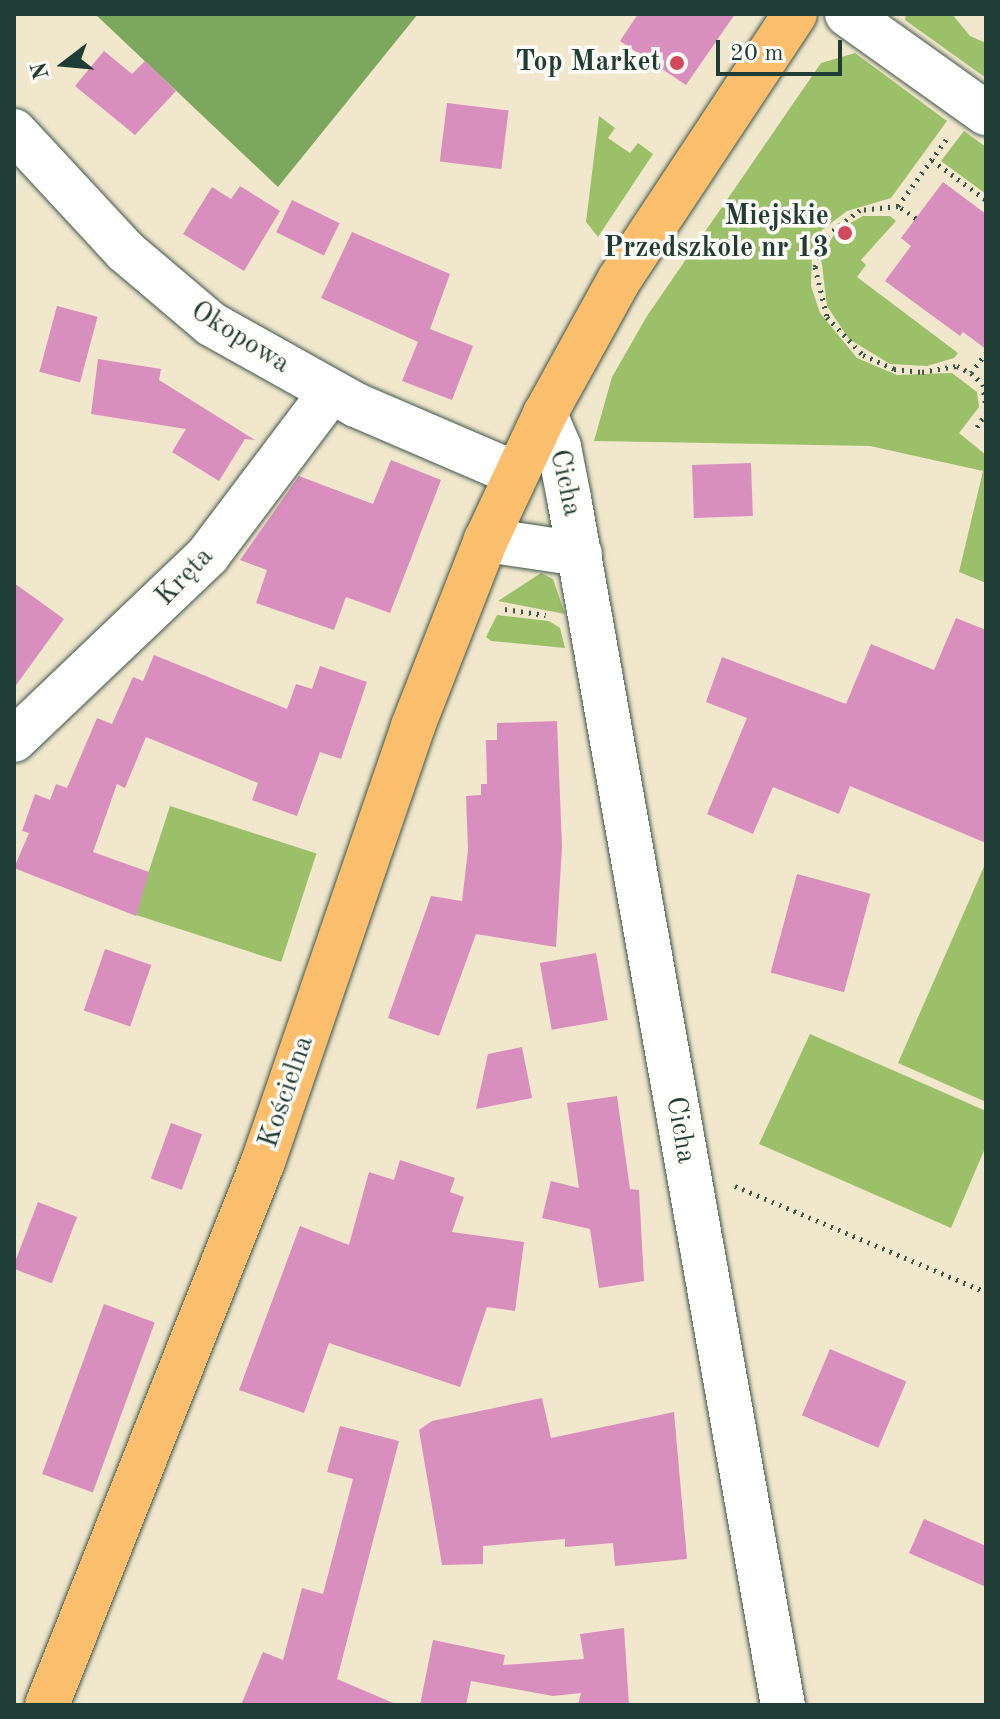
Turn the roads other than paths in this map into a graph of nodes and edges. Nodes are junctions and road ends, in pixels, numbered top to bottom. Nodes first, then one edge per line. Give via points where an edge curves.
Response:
1 (795, 14) edge
2 (847, 14) edge
3 (971, 120) edge
4 (14, 131) edge
5 (331, 392) junction
6 (545, 414) junction
7 (516, 474) junction
8 (486, 540) junction
9 (580, 554) junction
10 (14, 740) edge
11 (47, 1705) edge
12 (783, 1705) edge

1 - 6 main road, Kościelna via 619,280
2 - 3 street
4 - 5 street, Okopowa via 93,219 179,299 211,324
5 - 7 street, Okopowa
5 - 10 street, Kręta via 208,555
6 - 7 main road, Kościelna
6 - 9 street, Cicha via 559,447
7 - 8 main road, Kościelna
8 - 9 street, Cicha
8 - 11 main road, Kościelna via 413,726 263,1162
9 - 12 street, Cicha

